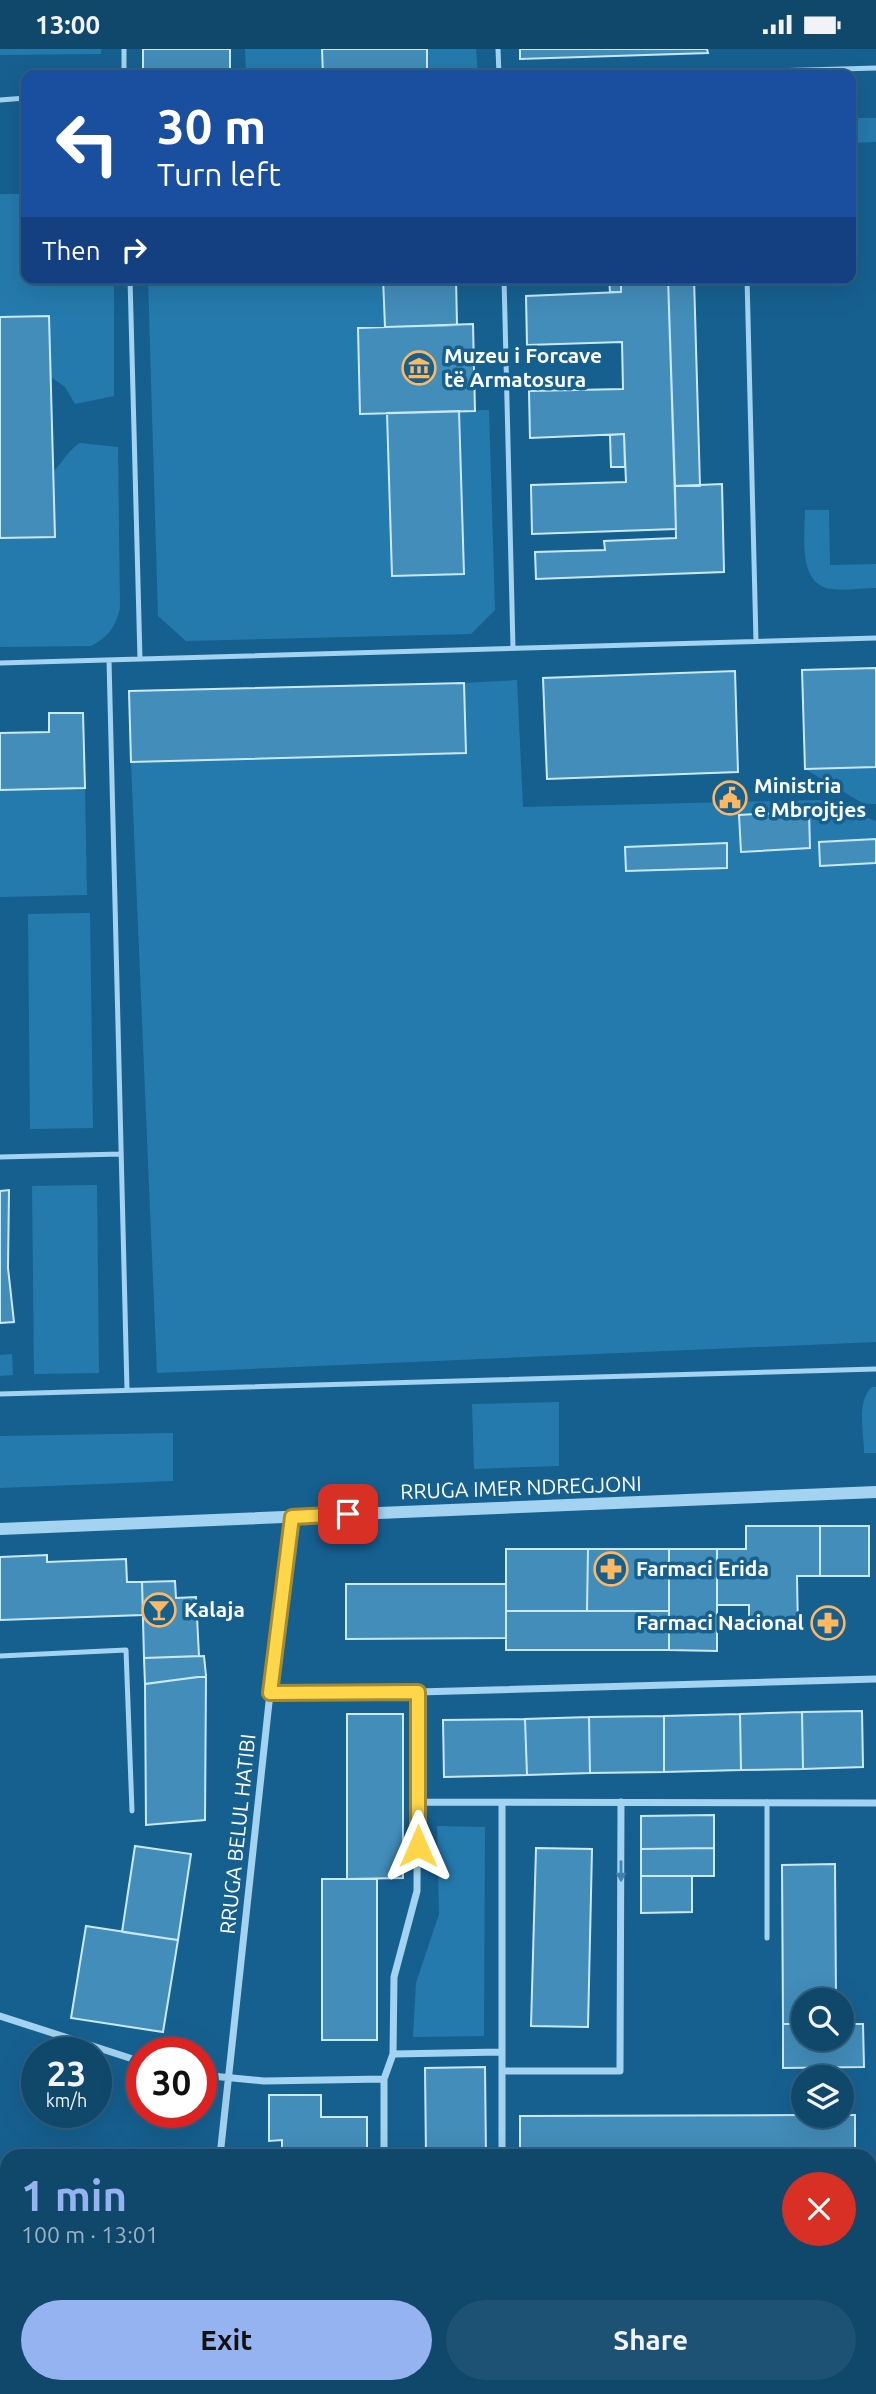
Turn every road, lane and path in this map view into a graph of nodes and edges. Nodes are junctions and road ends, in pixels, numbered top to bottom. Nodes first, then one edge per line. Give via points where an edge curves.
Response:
1 (124, 49) edge
2 (498, 49) edge
3 (876, 68) edge
4 (124, 70) edge
5 (499, 70) edge
6 (831, 70) edge
7 (21, 98) edge
8 (0, 100) edge
9 (130, 284) edge
10 (504, 284) edge
11 (747, 284) edge
12 (876, 638) edge
13 (756, 641) junction
14 (513, 648) junction
15 (140, 659) junction
16 (108, 660) junction
17 (0, 663) edge
18 (121, 1154) junction
19 (0, 1157) edge
20 (876, 1369) edge
21 (127, 1390) junction
22 (0, 1394) edge
23 (876, 1492) edge
24 (292, 1517) junction
25 (0, 1529) edge
26 (0, 1656) edge
27 (876, 1679) edge
28 (418, 1692) junction
29 (270, 1693) junction
30 (418, 1801) junction
31 (502, 1803) junction
32 (621, 1803) junction
33 (767, 1803) junction
34 (876, 1803) edge
35 (132, 1811) dead end
36 (767, 1938) dead end
37 (0, 2016) edge
38 (501, 2052) junction
39 (393, 2054) junction
40 (126, 2057) edge
41 (502, 2071) junction
42 (217, 2076) edge
43 (229, 2077) junction
44 (384, 2079) junction
45 (221, 2149) edge
46 (384, 2149) edge
47 (502, 2149) edge

1 - 4 lane
2 - 5 lane
3 - 6 lane
7 - 8 lane
9 - 15 lane
10 - 14 lane
11 - 13 lane
12 - 13 lane
13 - 14 lane
14 - 15 lane
15 - 16 lane
16 - 17 lane
16 - 18 lane
18 - 19 lane
18 - 21 lane
20 - 21 lane
21 - 22 lane
23 - 24 street, RRUGA IMER NDREGJONI
24 - 25 street, RRUGA IMER NDREGJONI
24 - 29 street, RRUGA BELUL HATIBI
26 - 35 lane via 126,1650
27 - 28 street
28 - 29 street
28 - 30 street
29 - 43 street, RRUGA BELUL HATIBI
30 - 31 street
30 - 39 street via 417,1891 394,1977
31 - 32 street
31 - 38 street
32 - 33 street
32 -> 41 street via 620,2071
33 - 34 street
33 - 36 lane
37 - 40 street
38 - 39 street
38 - 41 street
39 - 44 street
41 - 47 street
42 - 43 street
43 - 44 street via 264,2081
43 - 45 street, RRUGA BELUL HATIBI
44 - 46 street

